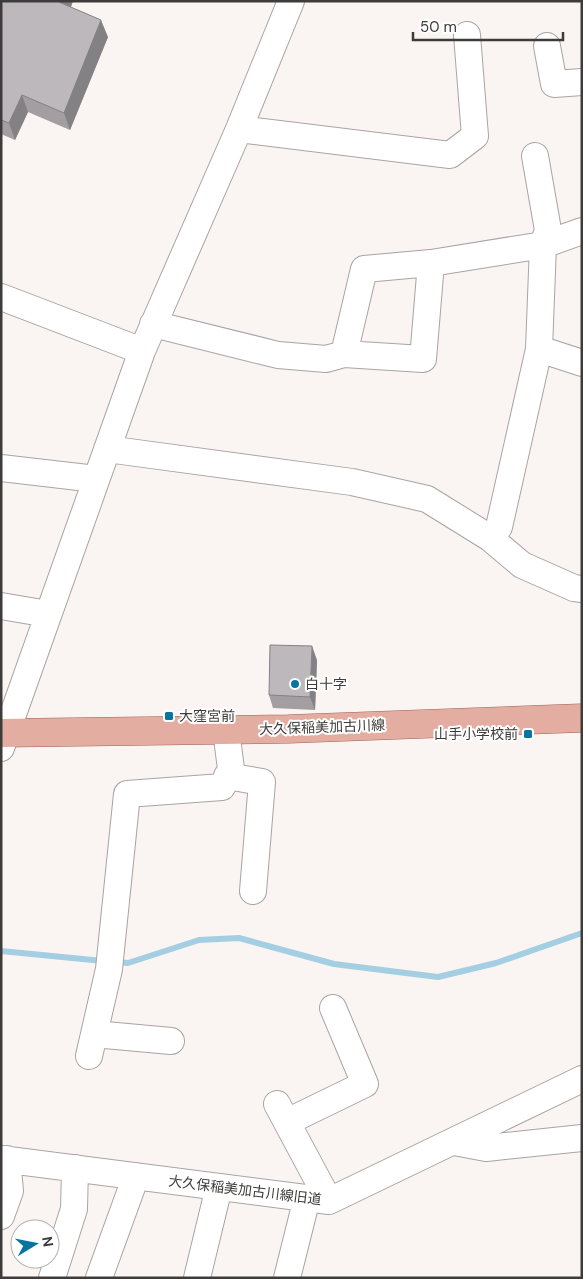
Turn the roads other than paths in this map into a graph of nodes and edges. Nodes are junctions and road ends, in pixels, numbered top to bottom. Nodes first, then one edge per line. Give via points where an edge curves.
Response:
1 (291, 1) edge
2 (467, 35) dead end
3 (547, 46) dead end
4 (582, 82) edge
5 (239, 129) junction
6 (535, 156) dead end
7 (582, 231) edge
8 (543, 245) junction
9 (431, 262) junction
10 (1, 297) edge
11 (153, 324) junction
12 (539, 349) junction
13 (142, 350) junction
14 (344, 354) junction
15 (582, 363) edge
16 (107, 449) junction
17 (1, 468) edge
18 (96, 479) junction
19 (490, 538) junction
20 (582, 589) edge
21 (1, 606) edge
22 (48, 614) junction
23 (582, 718) edge
24 (226, 730) junction
25 (4, 738) edge
26 (227, 776) junction
27 (253, 891) dead end
28 (333, 1008) dead end
29 (171, 1042) dead end
30 (582, 1079) edge
31 (582, 1138) edge
32 (454, 1142) junction
33 (4, 1159) edge
34 (75, 1168) junction
35 (136, 1176) junction
36 (219, 1187) junction
37 (318, 1199) junction
38 (1, 1216) edge
39 (52, 1278) edge
40 (100, 1278) edge
41 (197, 1278) edge
42 (287, 1278) edge

1 - 5 street
2 - 5 street via 475,136 450,155
3 - 4 street via 554,84
5 - 11 street
6 - 8 street via 548,230
7 - 8 street
8 - 9 street
8 - 12 street
9 - 14 street via 364,269
9 - 14 street via 423,359
10 - 13 street
11 - 13 street
11 - 14 street via 278,355 326,359
12 - 15 street
12 - 19 street via 500,527
13 - 16 street
16 - 18 street
16 - 19 street via 352,482 427,499
17 - 18 street
18 - 22 street
19 - 20 street via 522,565
21 - 22 street
22 - 25 street
23 - 24 main road, 大久保稲美加古川線
24 - 25 main road, 大久保稲美加古川線
24 - 26 street via 231,769
26 - 27 street via 262,782
26 - 29 street via 222,787 127,794 109,961 92,1045
28 - 37 street via 365,1084 282,1113
30 - 32 street, 大久保稲美加古川線旧道
31 - 32 street via 486,1148
32 - 37 street, 大久保稲美加古川線旧道
33 - 34 street, 大久保稲美加古川線旧道
33 - 38 street via 10,1191
34 - 35 street, 大久保稲美加古川線旧道
34 - 39 street via 74,1208
35 - 36 street, 大久保稲美加古川線旧道
35 - 40 street
36 - 37 street, 大久保稲美加古川線旧道
36 - 41 street
37 - 42 street

